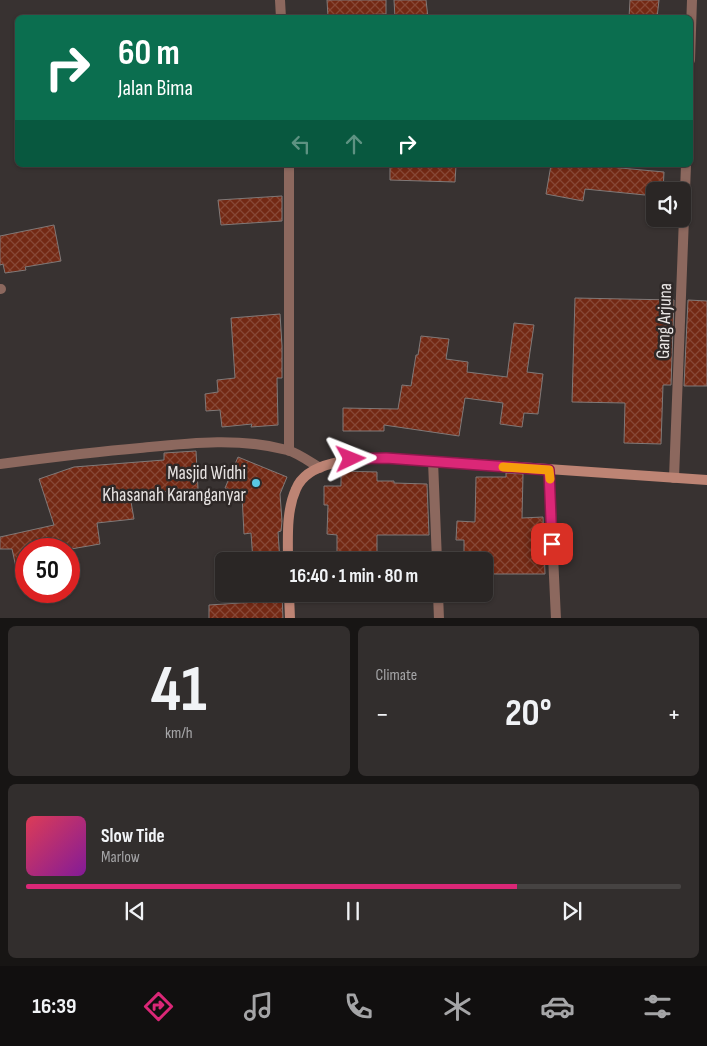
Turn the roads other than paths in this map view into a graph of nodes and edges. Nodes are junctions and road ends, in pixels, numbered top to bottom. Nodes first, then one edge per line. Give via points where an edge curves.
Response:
1 (280, 0) edge
2 (692, 0) edge
3 (281, 15) edge
4 (692, 15) edge
5 (289, 167) edge
6 (686, 167) edge
7 (289, 451) junction
8 (433, 461) junction
9 (0, 464) edge
10 (320, 468) junction
11 (549, 470) junction
12 (674, 478) junction
13 (707, 480) edge
14 (288, 552) edge
15 (437, 552) edge
16 (289, 602) edge
17 (438, 602) edge
18 (290, 618) edge
19 (439, 618) edge
20 (556, 618) edge

1 - 3 street
2 - 4 street
5 - 7 street
6 - 12 street, Gang Arjuna
7 - 9 street via 243,442 213,442
7 - 10 street
8 - 10 main road via 351,459
8 - 11 main road
8 - 15 street
10 - 14 main road via 306,475 296,488 288,520
11 - 12 main road
11 - 20 street
12 - 13 main road
16 - 18 main road
17 - 19 street

